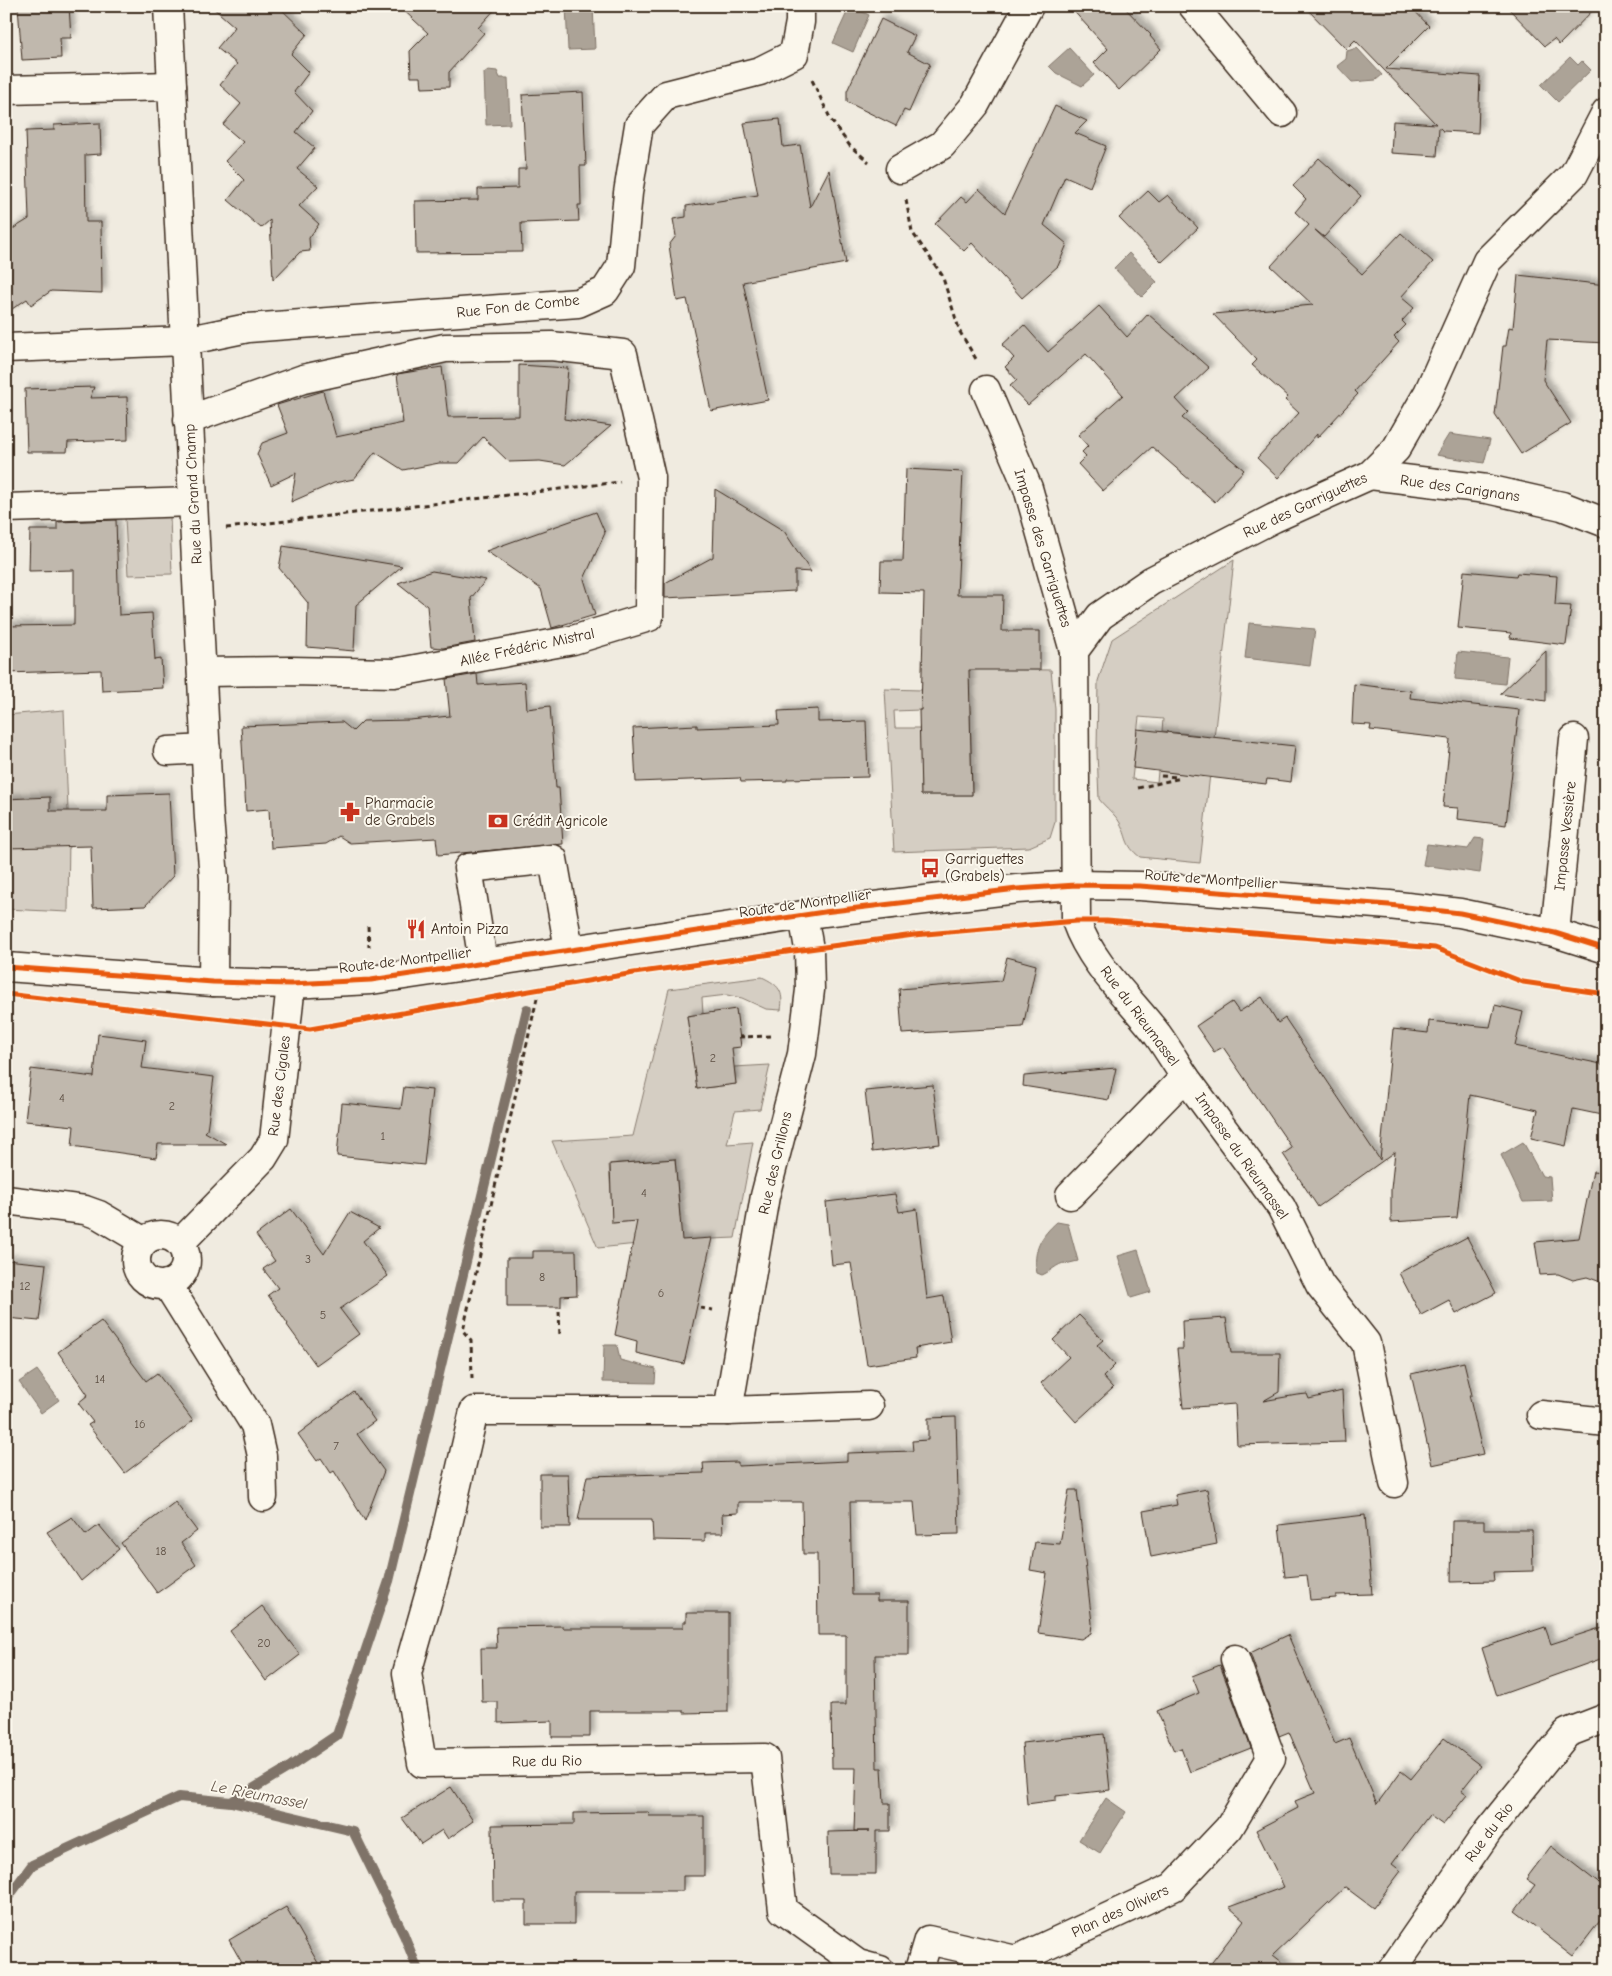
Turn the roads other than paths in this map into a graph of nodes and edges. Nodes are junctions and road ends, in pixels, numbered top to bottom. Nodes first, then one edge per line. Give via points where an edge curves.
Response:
1 (168, 6) edge
2 (800, 6) edge
3 (1029, 6) edge
4 (1194, 6) edge
5 (172, 86) junction
6 (6, 90) edge
7 (1606, 112) edge
8 (1282, 113) dead end
9 (900, 169) road end
10 (185, 341) junction
11 (6, 348) edge
12 (986, 390) road end
13 (188, 420) junction
14 (1370, 475) junction
15 (193, 502) junction
16 (6, 508) edge
17 (1606, 523) edge
18 (1074, 651) junction
19 (202, 672) junction
20 (1574, 739) dead end
21 (206, 749) junction
22 (168, 751) dead end
23 (1076, 885) junction
24 (803, 915) junction
25 (1554, 933) junction
26 (1606, 949) edge
27 (569, 950) junction
28 (484, 962) junction
29 (6, 967) edge
30 (214, 982) junction
31 (291, 984) junction
32 (1185, 1076) junction
33 (1070, 1195) dead end
34 (6, 1200) edge
35 (143, 1241) junction
36 (180, 1243) junction
37 (167, 1284) junction
38 (869, 1406) dead end
39 (728, 1411) junction
40 (1541, 1415) dead end
41 (1606, 1422) edge
42 (1394, 1483) dead end
43 (263, 1497) dead end
44 (1235, 1659) dead end
45 (1606, 1718) edge
46 (880, 1970) edge
47 (919, 1970) edge
48 (1392, 1970) edge

1 - 5 street, Rue du Grand Champ
2 - 10 street, Rue Fon de Combe via 794,54 760,71 666,95 639,125 621,266 605,291 578,303 248,328
3 - 9 street via 975,105 942,145
4 - 8 street
5 - 6 street
5 - 10 street, Rue du Grand Champ
7 - 14 street, Rue des Garriguettes via 1574,174 1487,260 1428,393 1396,449
10 - 11 street, Rue Fon de Combe
10 - 13 street, Rue du Grand Champ
12 - 18 street, Impasse des Garriguettes via 1028,488
13 - 15 street, Rue du Grand Champ
13 - 19 street, Allée Frédéric Mistral via 303,379 445,348 550,346 623,354 650,478 649,617 573,640 394,673
14 - 17 street, Rue des Carignans via 1487,489 1562,506
14 - 18 street, Rue des Garriguettes via 1274,518 1151,581 1100,616
15 - 16 street
15 - 19 street, Rue du Grand Champ
18 - 23 street
19 - 21 street, Rue du Grand Champ
20 - 25 street, Impasse Vessière
21 - 22 street
21 - 30 street, Rue du Grand Champ via 214,878
23 - 24 street, Route de Montpellier
23 - 25 street, Route de Montpellier via 1140,886 1389,905 1482,916
23 - 32 street, Rue du Rieumassel via 1076,921 1082,936 1096,959 1158,1035
24 - 27 street, Route de Montpellier
24 - 39 street, Rue des Grillons via 809,949 810,990 802,1054 765,1196
25 - 26 street, Route de Montpellier
27 - 28 street, Route de Montpellier
27 - 28 street via 553,860 468,868
28 - 31 street, Route de Montpellier via 371,980
29 - 30 street, Route de Montpellier
30 - 31 street, Route de Montpellier
31 - 36 street, Rue des Cigales via 274,1140 263,1158
32 - 33 street, Rue du Rieumassel
32 - 42 street, Impasse du Rieumassel via 1281,1206 1320,1285 1366,1343
34 - 35 street via 85,1210
35 - 36 street via 158,1234
35 - 37 street via 135,1261 138,1272 146,1281 156,1285
36 - 37 street via 185,1252 183,1272
37 - 43 street via 255,1425 262,1456
38 - 39 street
39 - 46 street, Rue du Rio via 474,1411 442,1550 407,1673 422,1763 765,1758 783,1910 858,1964
40 - 41 street
44 - 47 street, Plan des Oliviers via 1271,1758 1228,1828 1173,1887 1016,1960 928,1940
45 - 48 street, Rue du Rio via 1567,1732 1488,1831

